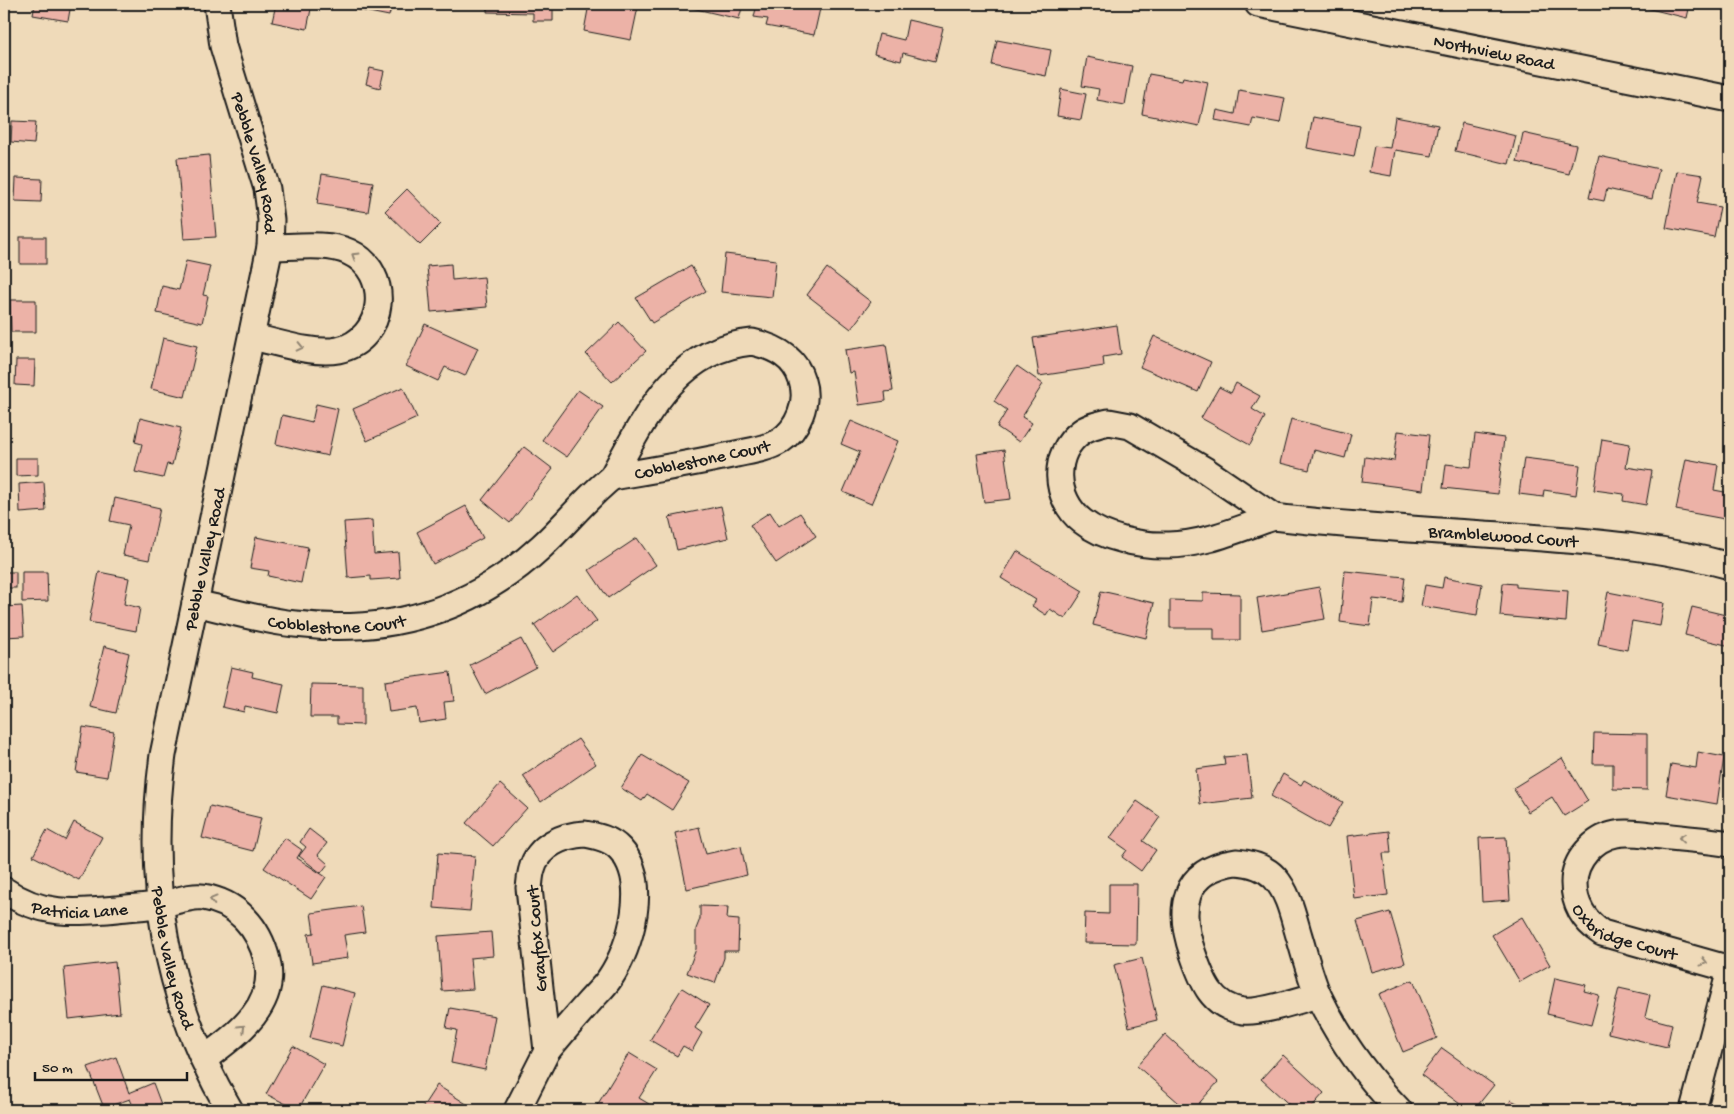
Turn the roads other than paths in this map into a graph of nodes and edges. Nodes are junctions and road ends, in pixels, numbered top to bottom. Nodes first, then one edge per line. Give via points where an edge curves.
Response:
1 (217, 4) edge
2 (1258, 4) edge
3 (1730, 99) edge
4 (270, 247) junction
5 (252, 336) junction
6 (612, 477) junction
7 (1274, 517) junction
8 (1730, 566) edge
9 (195, 603) junction
10 (1730, 844) edge
11 (4, 890) edge
12 (161, 905) junction
13 (1730, 970) edge
14 (1318, 996) junction
15 (547, 1050) junction
16 (204, 1059) junction
17 (230, 1110) edge
18 (517, 1110) edge
19 (1398, 1110) edge
20 (1693, 1110) edge

1 - 4 street, Pebble Valley Road via 223,46 267,189
2 - 3 street, Northview Road
4 - 5 street, Pebble Valley Road
5 -> 4 street via 318,351 339,350 361,339 375,320 379,302 372,271 350,252 332,246
5 - 9 street, Pebble Valley Road
6 - 6 street, Cobblestone Court via 696,463 765,448 778,442 794,428 801,414 804,386 800,375 783,352 752,342 736,343 699,359 678,375 657,399
6 - 9 street, Cobblestone Court via 542,547 496,583 413,618 383,624 331,627 293,624
7 - 7 street, Bramblewood Court via 1205,470 1130,426 1109,422 1082,432 1064,453 1060,468 1062,495 1073,512 1092,528 1118,538 1147,544 1179,545
7 - 8 street, Bramblewood Court via 1328,524 1597,542 1667,552
9 - 12 street, Pebble Valley Road via 163,755 158,796 156,847
10 -> 13 street, Oxbridge Court via 1616,834 1593,845 1577,866 1574,879 1578,908 1602,934
11 - 12 street, Patricia Lane via 28,904 72,913
12 - 16 street, Pebble Valley Road via 166,946 177,990
16 -> 12 street, Patricia Lane via 254,1016 264,998 268,963 257,933 238,911 201,897
13 - 20 street
14 - 14 street via 1283,888 1274,877 1262,868 1236,862 1207,871 1199,878 1187,897 1184,922 1202,981 1215,998 1243,1010
14 - 19 street via 1366,1074
15 - 15 street, Grayfox Court via 609,980 627,945 635,900 632,870 620,849 599,836 571,835 558,839 532,867 529,888
15 - 18 street, Grayfox Court
16 - 17 street, Pebble Valley Road

